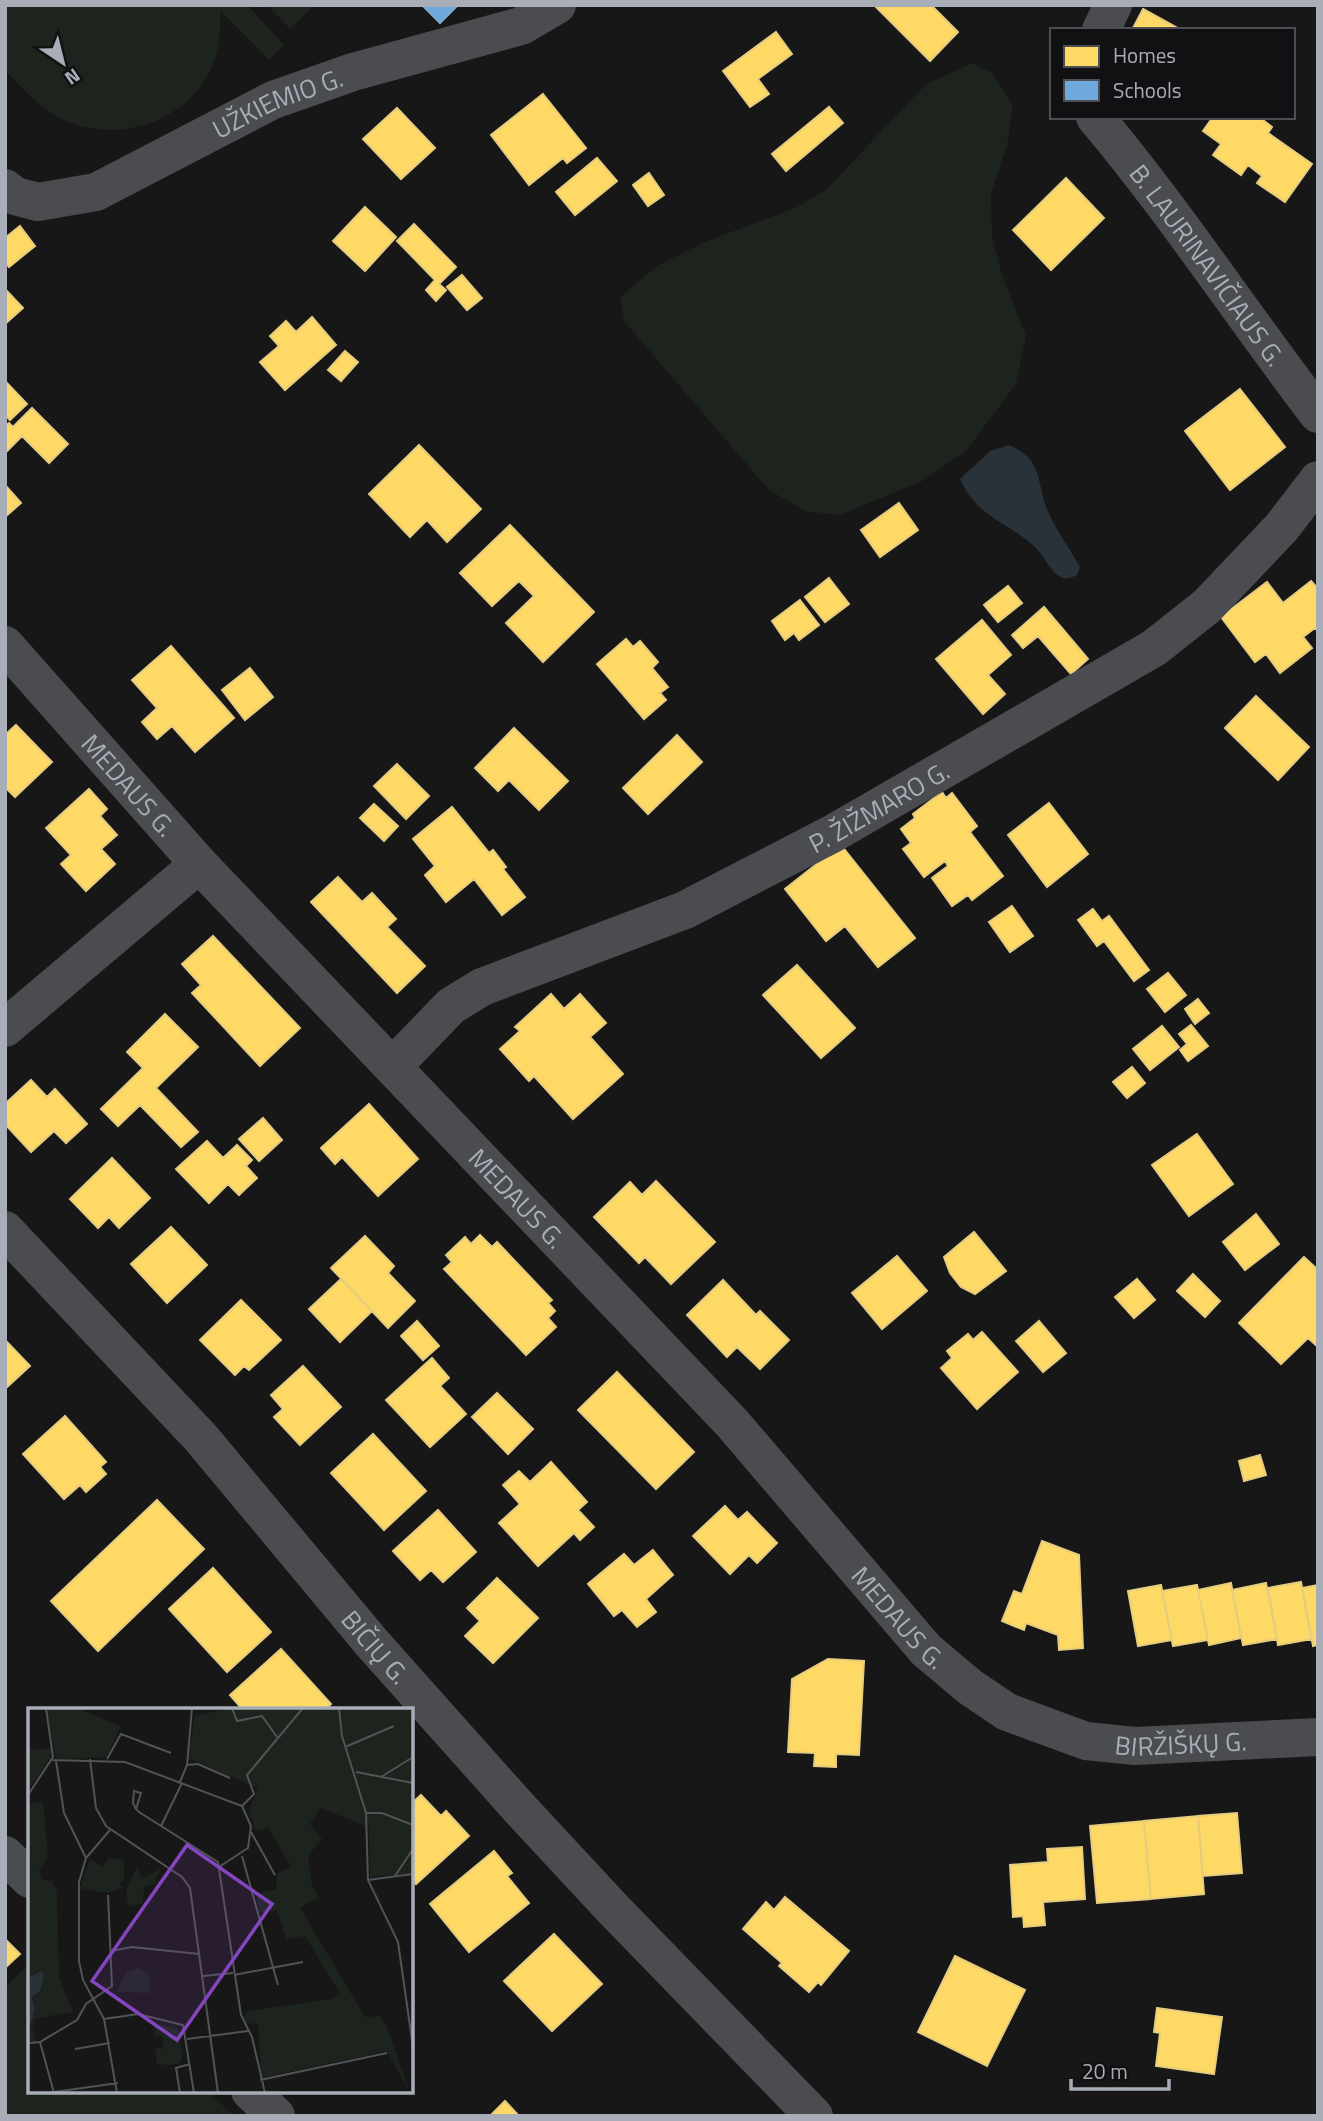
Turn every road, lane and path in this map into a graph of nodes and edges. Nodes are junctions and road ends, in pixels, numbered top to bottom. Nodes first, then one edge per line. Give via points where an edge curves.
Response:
1 (557, 5) edge
2 (1113, 5) edge
3 (1102, 28) edge
4 (1097, 119) edge
5 (5, 188) edge
6 (1318, 414) edge
7 (1318, 480) edge
8 (5, 645) edge
9 (199, 864) junction
10 (5, 1028) edge
11 (394, 1065) junction
12 (5, 1230) edge
13 (1048, 1728) joint
14 (1318, 1737) edge
15 (5, 1855) edge
16 (28, 1877) edge
17 (252, 2093) edge
18 (276, 2116) edge
19 (814, 2116) edge

1 - 5 street, UŽKIEMIO G. via 521,26 353,72 273,100 96,192 38,202
2 - 3 street
4 - 6 street, B. LAURINAVIČIAUS G. via 1183,226 1256,334
7 - 11 street, P. ŽIŽMARO G. via 1282,527 1207,606 1154,648 832,834 685,910 482,987 451,1006
8 - 9 street, MEDAUS G.
9 - 10 street
9 - 11 street, MEDAUS G.
11 - 13 street, MEDAUS G. via 732,1423 926,1650 1007,1712
12 - 19 street, BIČIŲ G. via 201,1438 372,1643 530,1820
13 - 14 street, BIRŽIŠKŲ G. via 1086,1741 1135,1746
15 - 16 street
17 - 18 street

